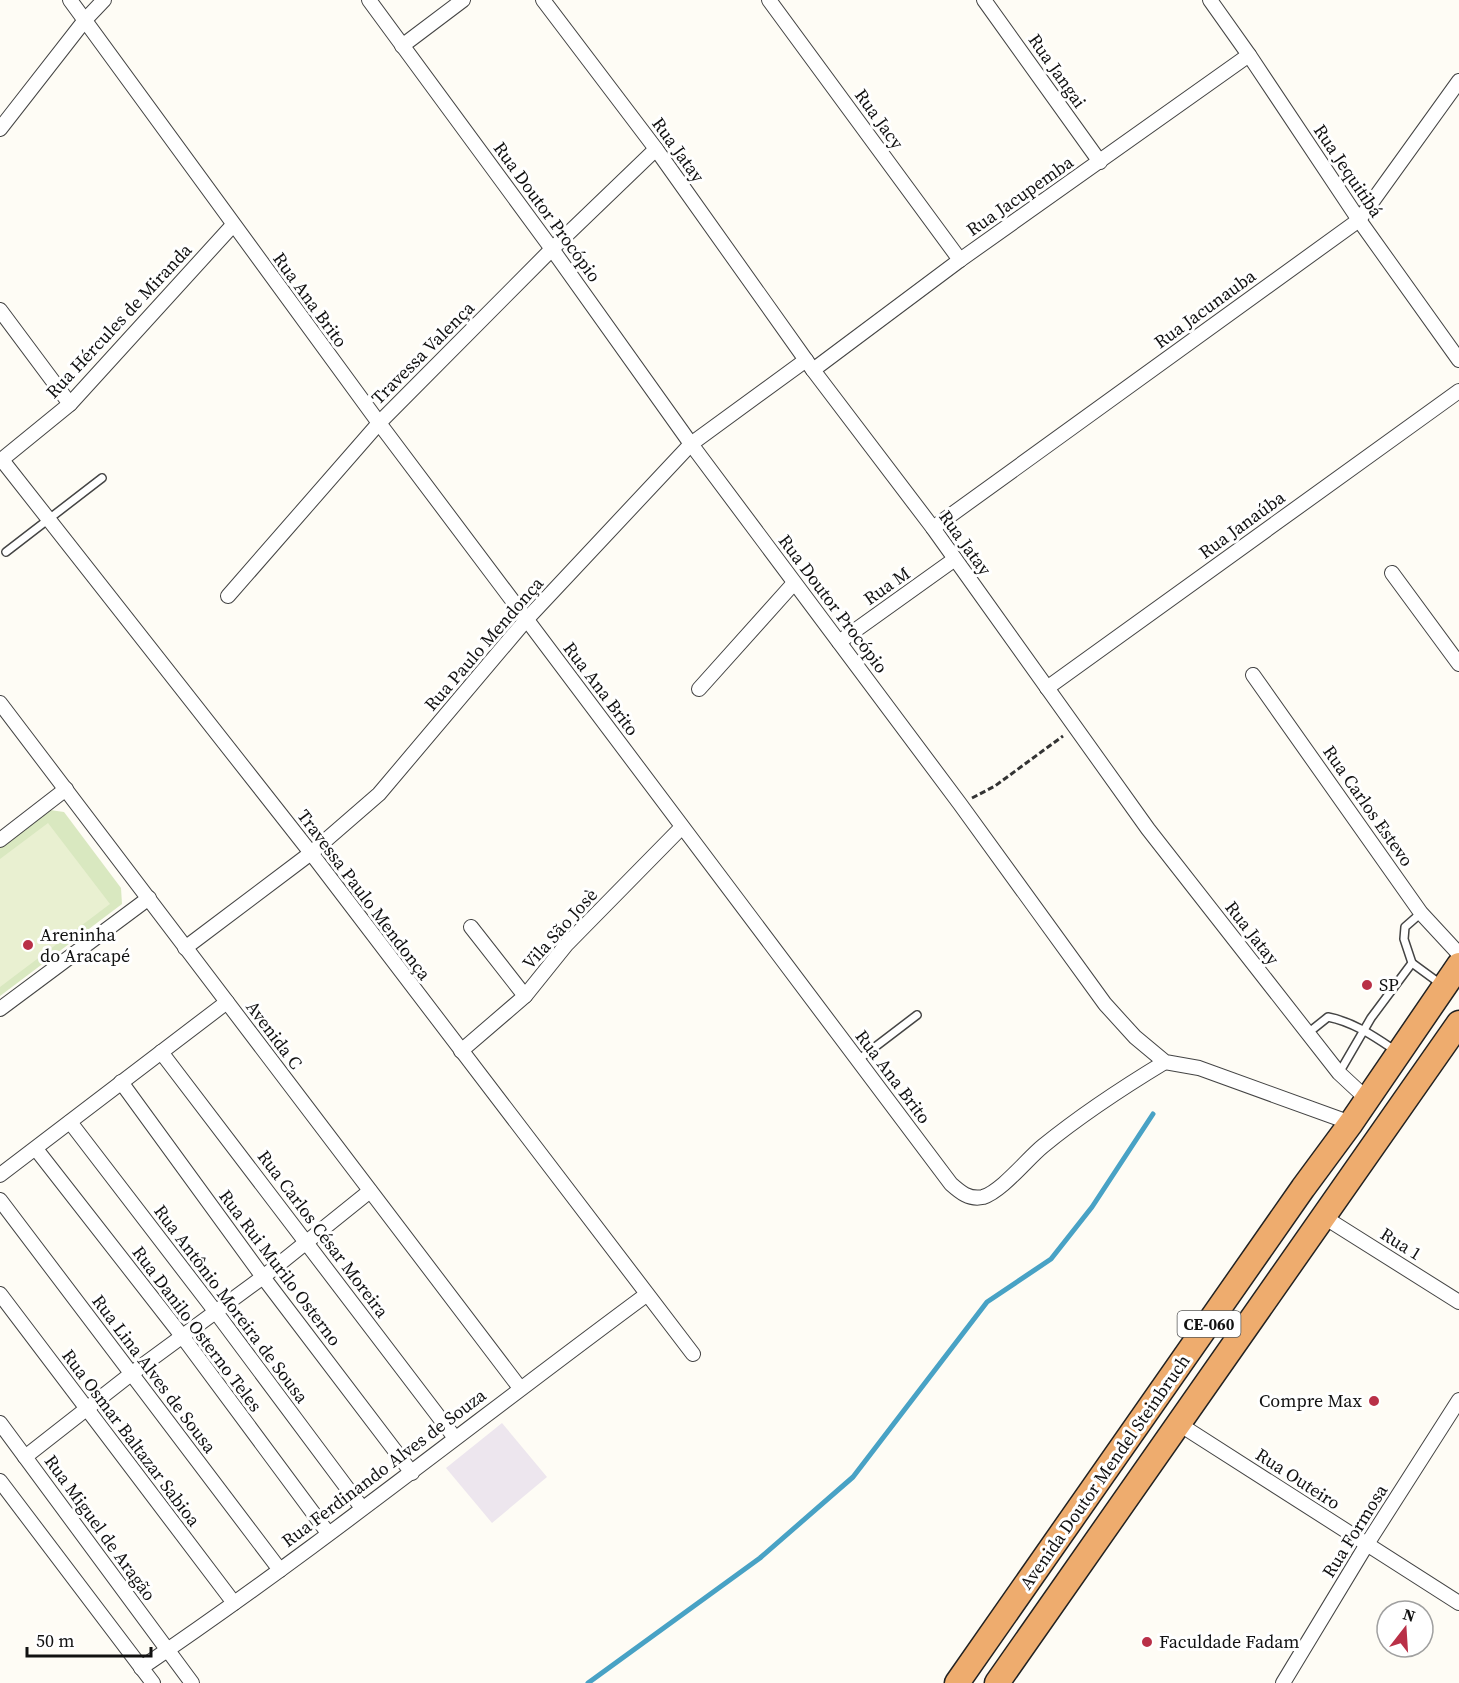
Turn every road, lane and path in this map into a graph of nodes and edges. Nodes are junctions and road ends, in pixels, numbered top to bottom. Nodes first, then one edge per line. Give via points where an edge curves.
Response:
1 (70, 0) edge
2 (104, 0) edge
3 (369, 0) edge
4 (463, 0) edge
5 (543, 0) edge
6 (769, 0) edge
7 (984, 0) edge
8 (1210, 0) edge
9 (85, 20) junction
10 (402, 46) junction
11 (1249, 55) junction
12 (1459, 81) edge
13 (0, 129) edge
14 (656, 149) junction
15 (1100, 162) junction
16 (1359, 220) junction
17 (233, 225) junction
18 (552, 249) junction
19 (960, 260) junction
20 (0, 310) edge
21 (1457, 352) edge
22 (810, 365) junction
23 (1459, 391) edge
24 (70, 404) junction
25 (379, 423) junction
26 (691, 444) junction
27 (1, 461) edge
28 (102, 478) dead end
29 (48, 519) junction
30 (933, 528) junction
31 (6, 552) dead end
32 (955, 559) junction
33 (1392, 573) dead end
34 (794, 583) junction
35 (228, 596) dead end
36 (526, 620) junction
37 (839, 642) junction
38 (1459, 664) edge
39 (1253, 675) dead end
40 (1047, 688) junction
41 (699, 689) dead end
42 (0, 703) edge
43 (1074, 728) junction
44 (66, 789) junction
45 (960, 804) junction
46 (682, 827) junction
47 (0, 840) edge
48 (311, 854) junction
49 (149, 898) junction
50 (1421, 913) junction
51 (471, 927) dead end
52 (185, 948) junction
53 (1459, 954) edge
54 (1412, 963) junction
55 (1459, 965) edge
56 (1443, 986) junction
57 (525, 996) junction
58 (227, 1002) junction
59 (0, 1009) edge
60 (918, 1016) dead end
61 (1459, 1023) edge
62 (1363, 1030) junction
63 (1308, 1033) junction
64 (461, 1051) junction
65 (161, 1052) junction
66 (1398, 1052) junction
67 (858, 1060) junction
68 (1165, 1062) junction
69 (1339, 1072) junction
70 (121, 1082) junction
71 (1367, 1099) junction
72 (70, 1122) junction
73 (1350, 1123) junction
74 (36, 1149) junction
75 (0, 1175) edge
76 (370, 1191) junction
77 (0, 1200) edge
78 (1324, 1217) junction
79 (306, 1241) junction
80 (263, 1277) junction
81 (0, 1294) edge
82 (646, 1295) junction
83 (1459, 1302) edge
84 (215, 1311) junction
85 (182, 1336) junction
86 (693, 1354) dead end
87 (131, 1374) junction
88 (520, 1388) junction
89 (1459, 1400) edge
90 (86, 1408) junction
91 (0, 1423) edge
92 (1179, 1424) junction
93 (454, 1438) junction
94 (25, 1457) junction
95 (412, 1473) junction
96 (0, 1481) edge
97 (362, 1508) junction
98 (328, 1533) junction
99 (1367, 1545) junction
100 (280, 1570) junction
101 (1459, 1602) edge
102 (234, 1603) junction
103 (168, 1651) junction
104 (141, 1668) junction
105 (153, 1683) edge
106 (192, 1683) edge
107 (957, 1683) edge
108 (997, 1683) edge
109 (1283, 1683) edge

1 - 9 street, Rua Ana Brito
2 - 9 street
3 - 10 street, Rua Doutor Procópio
4 - 10 street
5 - 14 street, Rua Jatay
6 - 19 street, Rua Jacy
7 - 15 street, Rua Jangai
8 - 11 street, Rua Jequitibá
9 - 13 street
9 - 17 street, Rua Ana Brito
10 - 18 street, Rua Doutor Procópio
11 - 15 street, Rua Jacupemba
11 - 16 street, Rua Jequitibá
12 - 16 street, Rua Jacunauba
14 - 18 street, Travessa Valença
14 - 22 street, Rua Jatay
15 - 19 street, Rua Jacupemba
16 - 21 street, Rua Jequitibá
16 - 30 street, Rua Jacunauba
17 - 24 street, Rua Hércules de Miranda
17 - 25 street, Rua Ana Brito
18 - 25 street, Travessa Valença
18 - 26 street, Rua Doutor Procópio
19 - 22 street, Rua Jacupemba
20 - 24 street
22 - 26 street, Rua Paulo Mendonça
22 - 30 street, Rua Jatay
23 - 40 street, Rua Janaúba
24 - 27 street, Rua Hércules de Miranda
25 - 35 street, Travessa Valença
25 - 36 street, Rua Ana Brito
26 - 34 street, Rua Doutor Procópio
26 - 36 street, Rua Paulo Mendonça
27 - 29 street, Travessa Paulo Mendonça
28 - 29 lane
29 - 31 lane
29 - 48 street, Travessa Paulo Mendonça
30 - 32 street, Rua Jatay
32 - 37 street, Rua M
32 - 40 street, Rua Jatay
33 - 38 street
34 - 37 street, Rua Doutor Procópio
34 - 41 street
36 - 46 street, Rua Ana Brito
36 - 48 street, Rua Paulo Mendonça via 379,794
37 - 45 street, Rua Doutor Procópio
39 - 50 street, Rua Carlos Estevo
40 - 43 street, Rua Jatay
42 - 44 street, Avenida C
43 - 45 path via 995,786
43 - 63 street, Rua Jatay
44 - 47 street
44 - 49 street, Avenida C
45 - 68 street, Rua Doutor Procópio via 1106,1004 1135,1037
46 - 57 street, Vila São Josè via 566,945
46 - 67 street, Rua Ana Brito
48 - 52 street, Rua Paulo Mendonça
48 - 64 street, Travessa Paulo Mendonça
49 - 52 street, Avenida C
49 - 59 street
50 - 53 street, Rua Carlos Estevo
50 - 54 lane via 1405,927 1404,939
51 - 57 street
52 - 58 street, Avenida C
54 - 56 lane
54 - 62 lane
55 - 56 highway, Avenida Doutor Mendel Steinbruch / CE-060
56 - 66 highway, Avenida Doutor Mendel Steinbruch / CE-060
57 - 64 street, Vila São Josè
58 - 65 street
58 - 76 street, Avenida C
60 - 67 lane
61 - 78 highway, Avenida Doutor Mendel Steinbruch / CE-060
62 - 63 lane via 1328,1017
62 - 66 lane
62 - 69 lane
63 - 69 street, Rua Jatay
64 - 82 street, Travessa Paulo Mendonça
65 - 70 street
65 - 79 street, Rua Carlos César Moreira
66 - 71 highway, Avenida Doutor Mendel Steinbruch / CE-060
67 - 68 street, Rua Ana Brito via 951,1184 971,1198 987,1195 1041,1147 1107,1097
68 - 73 street, Rua Doutor Procópio via 1199,1068
69 - 71 street, Rua Jatay
70 - 72 street
70 - 80 street, Rua Rui Murilo Osterno
71 - 73 highway, Avenida Doutor Mendel Steinbruch / CE-060
72 - 74 street
72 - 84 street, Rua Antônio Moreira de Sousa
73 - 107 highway, Avenida Doutor Mendel Steinbruch / CE-060
74 - 75 street
74 - 85 street, Rua Danilo Osterno Teles
76 - 79 street
76 - 88 street, Avenida C
77 - 87 street, Rua Lina Alves de Sousa
78 - 83 street, Rua 1
78 - 92 highway, Avenida Doutor Mendel Steinbruch / CE-060
79 - 80 street
79 - 93 street, Rua Carlos César Moreira
80 - 84 street
80 - 95 street, Rua Rui Murilo Osterno
81 - 90 street, Rua Osmar Baltazar Sabioa
82 - 86 street, Travessa Paulo Mendonça
82 - 88 street, Rua Ferdinando Alves de Souza
84 - 85 street
84 - 97 street, Rua Antônio Moreira de Sousa
85 - 87 street
85 - 98 street, Rua Danilo Osterno Teles
87 - 90 street
87 - 100 street, Rua Lina Alves de Sousa
88 - 93 street, Rua Ferdinando Alves de Souza
89 - 99 street, Rua Formosa
90 - 94 street
90 - 102 street, Rua Osmar Baltazar Sabioa
91 - 94 street, Rua Miguel de Aragão
92 - 99 street, Rua Outeiro
92 - 108 highway, Avenida Doutor Mendel Steinbruch / CE-060
93 - 95 street, Rua Ferdinando Alves de Souza
94 - 103 street, Rua Miguel de Aragão
95 - 97 street, Rua Ferdinando Alves de Souza
96 - 104 street
97 - 98 street, Rua Ferdinando Alves de Souza
98 - 100 street, Rua Ferdinando Alves de Souza
99 - 101 street, Rua Outeiro
99 - 109 street, Rua Formosa
100 - 102 street, Rua Ferdinando Alves de Souza
102 - 103 street, Rua Ferdinando Alves de Souza
103 - 104 street, Rua Ferdinando Alves de Souza
103 - 106 street, Rua Miguel de Aragão
104 - 105 street

